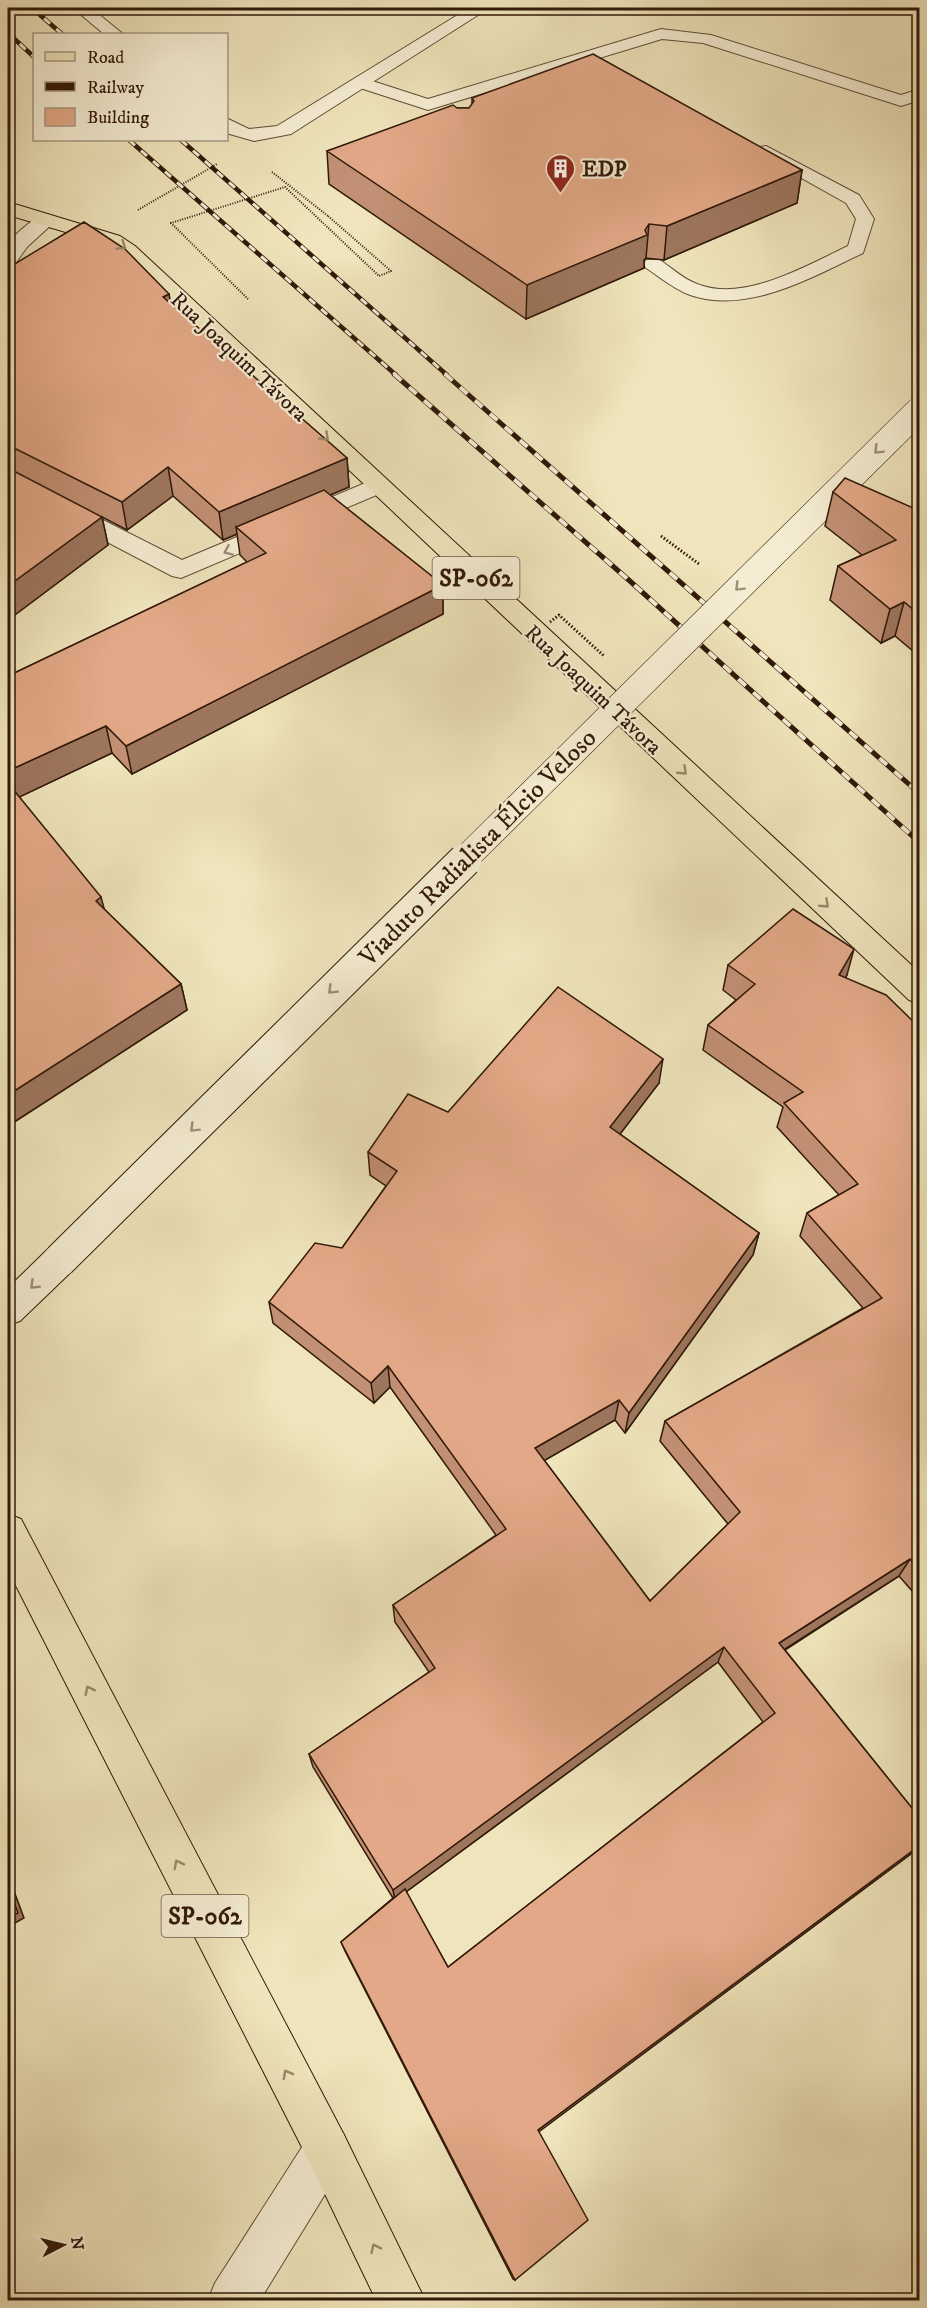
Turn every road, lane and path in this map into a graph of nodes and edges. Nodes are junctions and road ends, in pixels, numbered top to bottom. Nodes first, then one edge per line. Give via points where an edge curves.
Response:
1 (81, 8) edge
2 (480, 8) edge
3 (113, 33) edge
4 (590, 55) junction
5 (611, 66) edge
6 (360, 82) junction
7 (920, 94) edge
8 (428, 105) junction
9 (446, 119) edge
10 (228, 126) edge
11 (261, 137) junction
12 (747, 141) edge
13 (242, 148) junction
14 (8, 207) edge
15 (44, 221) junction
16 (96, 235) junction
17 (8, 260) edge
18 (653, 264) dead end
19 (248, 299) dead end
20 (920, 409) edge
21 (8, 482) edge
22 (378, 486) junction
23 (661, 536) dead end
24 (692, 572) dead end
25 (550, 622) dead end
26 (609, 660) dead end
27 (920, 992) edge
28 (8, 1310) edge
29 (8, 1532) edge
30 (327, 2149) junction
31 (232, 2301) edge
32 (401, 2301) edge

1 - 3 main road
2 - 6 main road
4 - 5 lane
4 - 7 lane via 661,34 705,38 901,100
4 - 8 lane
6 - 8 lane
6 - 11 main road via 284,130
8 - 9 lane
10 - 11 main road via 238,133
11 - 13 path
12 - 18 lane via 852,199 865,219 856,249 775,286 721,295 697,290
13 - 16 path
13 - 19 path, bridge via 392,271 379,276 285,187 171,223
14 - 15 main road, Rua Joaquim Távora / SP-062
15 - 16 main road, Rua Joaquim Távora / SP-062
15 - 17 main road via 19,243
16 -> 22 main road, Rua Joaquim Távora / SP-062 via 128,250
20 -> 28 main road, Viaduto Radialista Élcio Veloso, bridge
22 -> 21 main road via 181,570
22 -> 27 main road, Rua Joaquim Távora / SP-062
23 - 24 path via 700,564
25 - 26 path, bridge via 559,615
30 -> 29 main road, SP-062
30 - 31 main road
32 -> 30 main road, SP-062

